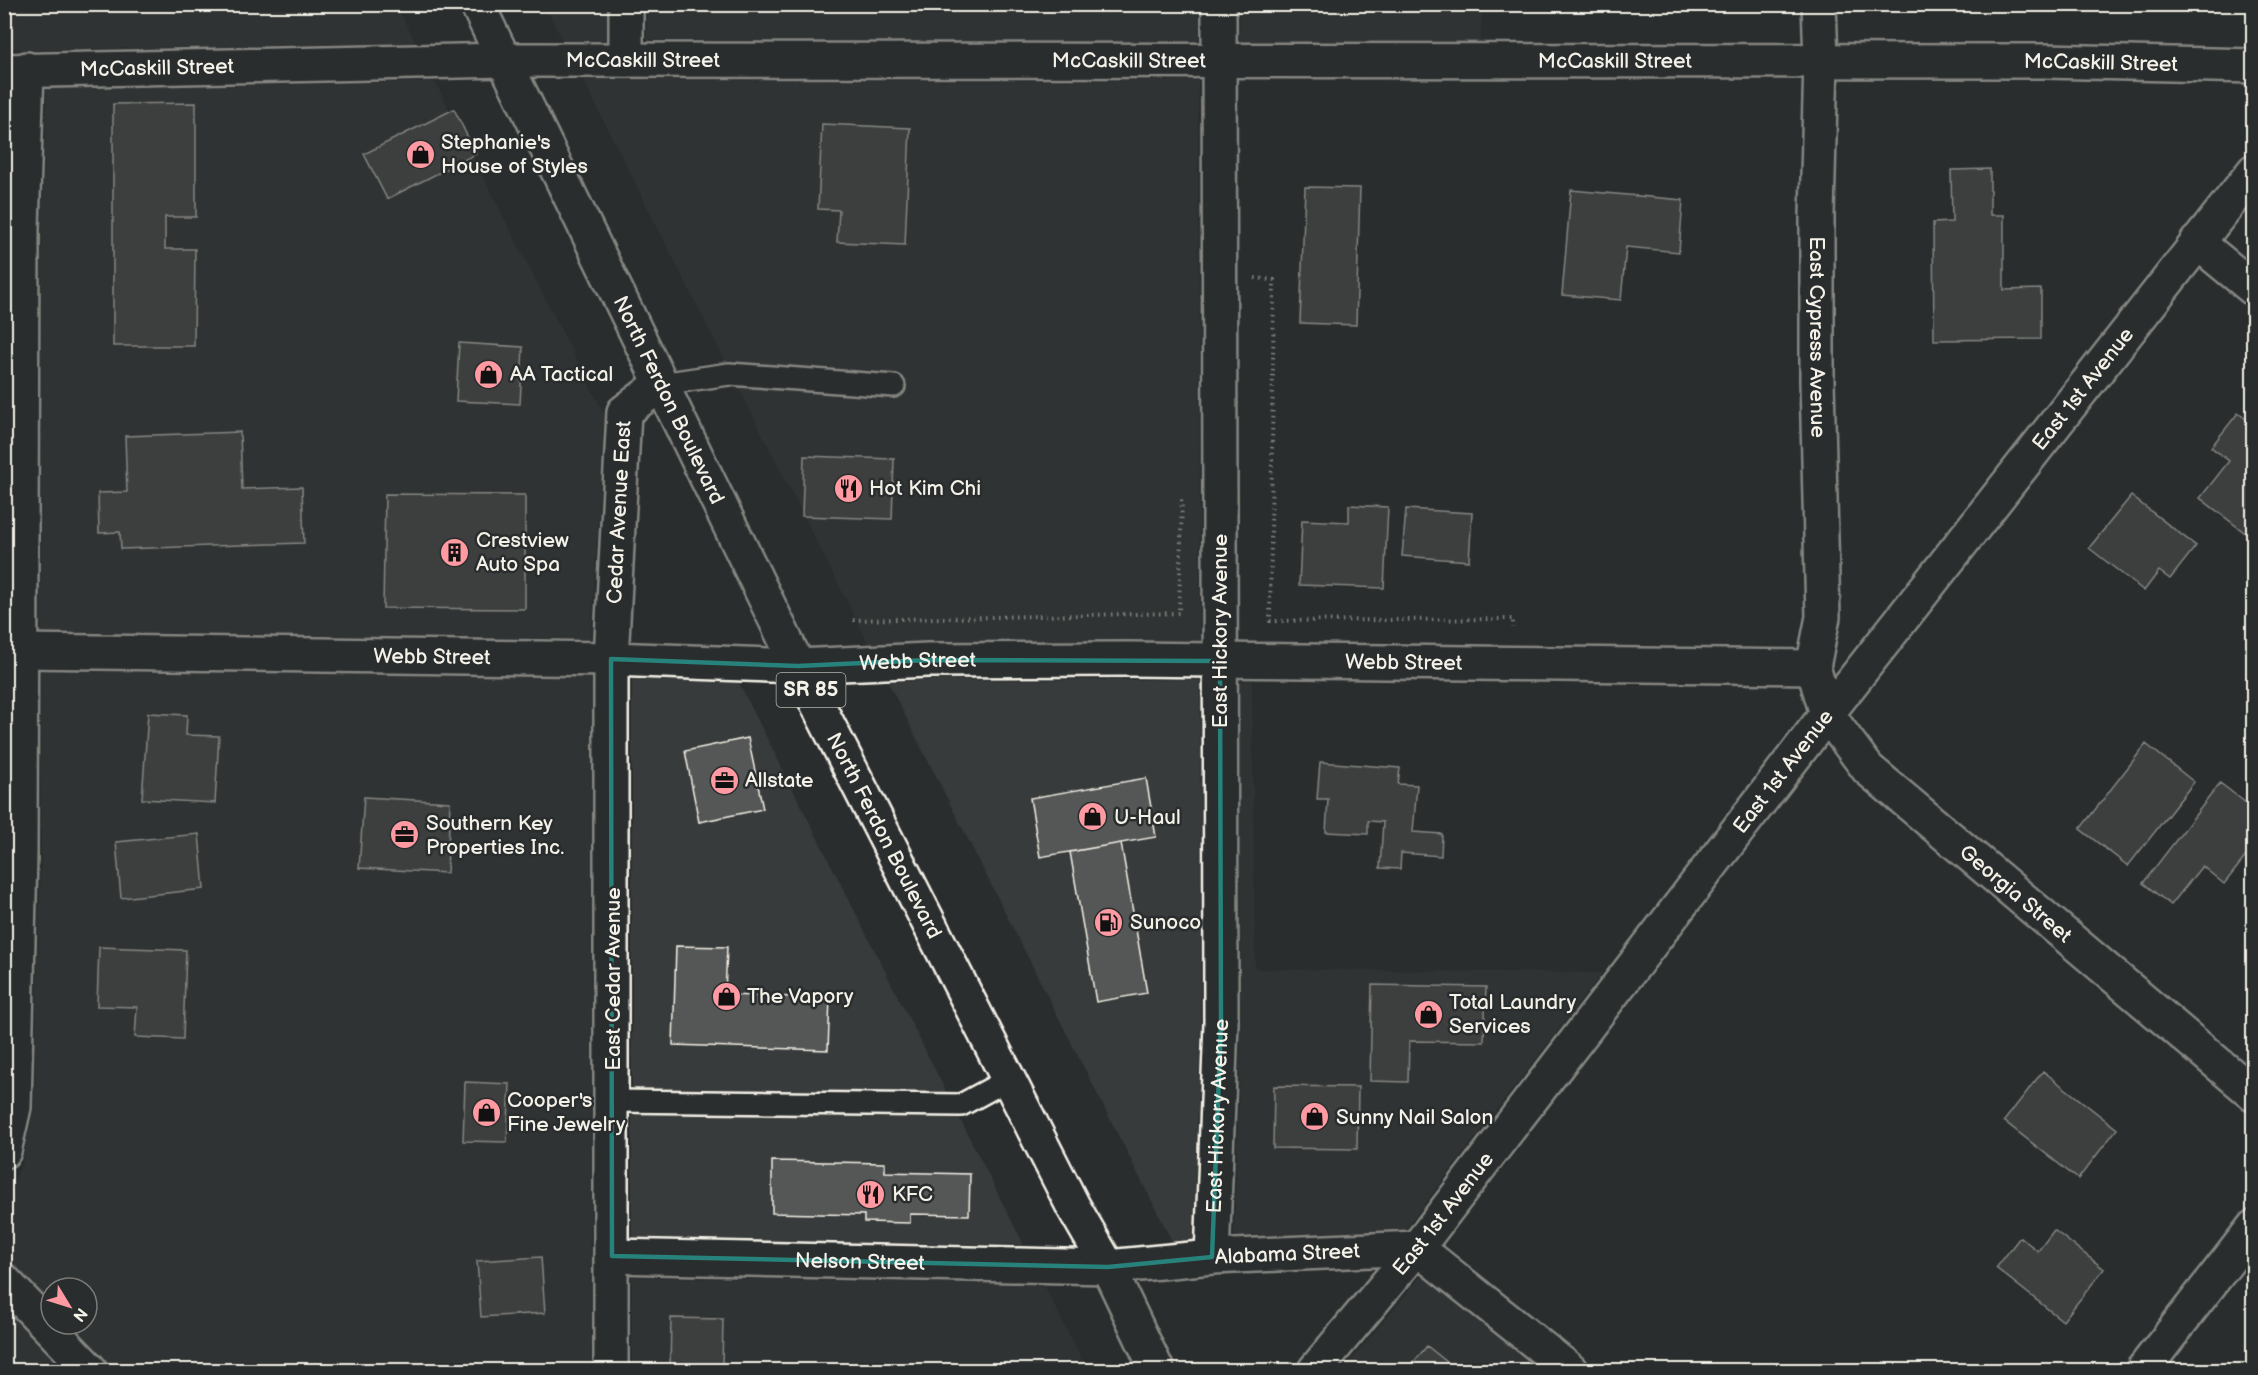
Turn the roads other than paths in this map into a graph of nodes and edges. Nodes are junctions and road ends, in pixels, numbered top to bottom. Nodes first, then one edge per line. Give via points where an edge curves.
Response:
1 (477, 4) edge
2 (626, 4) edge
3 (1219, 4) edge
4 (1820, 4) edge
5 (505, 60) junction
6 (626, 60) junction
7 (1821, 60) junction
8 (1219, 62) junction
9 (2253, 66) edge
10 (16, 70) edge
11 (2253, 171) edge
12 (2197, 242) junction
13 (2253, 289) edge
14 (662, 384) junction
15 (894, 386) dead end
16 (21, 651) junction
17 (611, 659) junction
18 (1220, 661) junction
19 (798, 666) junction
20 (1814, 667) junction
21 (1827, 714) junction
22 (1009, 1079) junction
23 (2253, 1094) edge
24 (612, 1101) junction
25 (4, 1151) edge
26 (2253, 1227) edge
27 (1417, 1248) junction
28 (612, 1257) junction
29 (1212, 1257) junction
30 (1108, 1268) junction
31 (4, 1281) edge
32 (90, 1371) edge
33 (611, 1371) edge
34 (1157, 1371) edge
35 (1315, 1371) edge
36 (1570, 1371) edge
37 (2143, 1371) edge

1 - 5 street, North Ferdon Boulevard / SR 85
2 - 6 street
3 - 8 street, East Hickory Avenue
4 - 7 street, East Cypress Avenue
5 - 6 street, McCaskill Street
5 - 10 street, McCaskill Street
5 - 14 street, North Ferdon Boulevard / SR 85
6 - 8 street, McCaskill Street
7 - 8 street, McCaskill Street
7 - 9 street, McCaskill Street
7 - 20 street, East Cypress Avenue via 1817,381 1823,617
8 - 18 street, East Hickory Avenue
10 - 16 street via 22,228
11 - 12 street, East 1st Avenue
12 - 13 street
12 - 21 street, East 1st Avenue
14 - 15 lane via 729,374
14 - 17 street, Cedar Avenue East via 624,412
14 - 19 street, North Ferdon Boulevard / SR 85
16 - 17 street, Webb Street
16 - 25 street via 14,1107
17 - 19 street, Webb Street
17 - 24 street, East Cedar Avenue
18 - 19 street, Webb Street via 940,660
18 - 20 street, Webb Street
18 - 29 street, East Hickory Avenue via 1221,1023
19 - 22 street, North Ferdon Boulevard / SR 85
20 - 21 street, Georgia Street
21 - 23 street, Georgia Street via 1868,769
21 - 27 street, East 1st Avenue
22 - 24 lane via 961,1105
22 - 30 street, North Ferdon Boulevard / SR 85
24 - 28 street, East Cedar Avenue
26 - 37 street
27 - 29 street, Alabama Street
27 - 35 street, East 1st Avenue
27 - 36 street
28 - 30 street, Nelson Street
28 - 33 street, East Cedar Avenue
29 - 30 street, Alabama Street
30 - 34 street, North Ferdon Boulevard / SR 85
31 - 32 street

